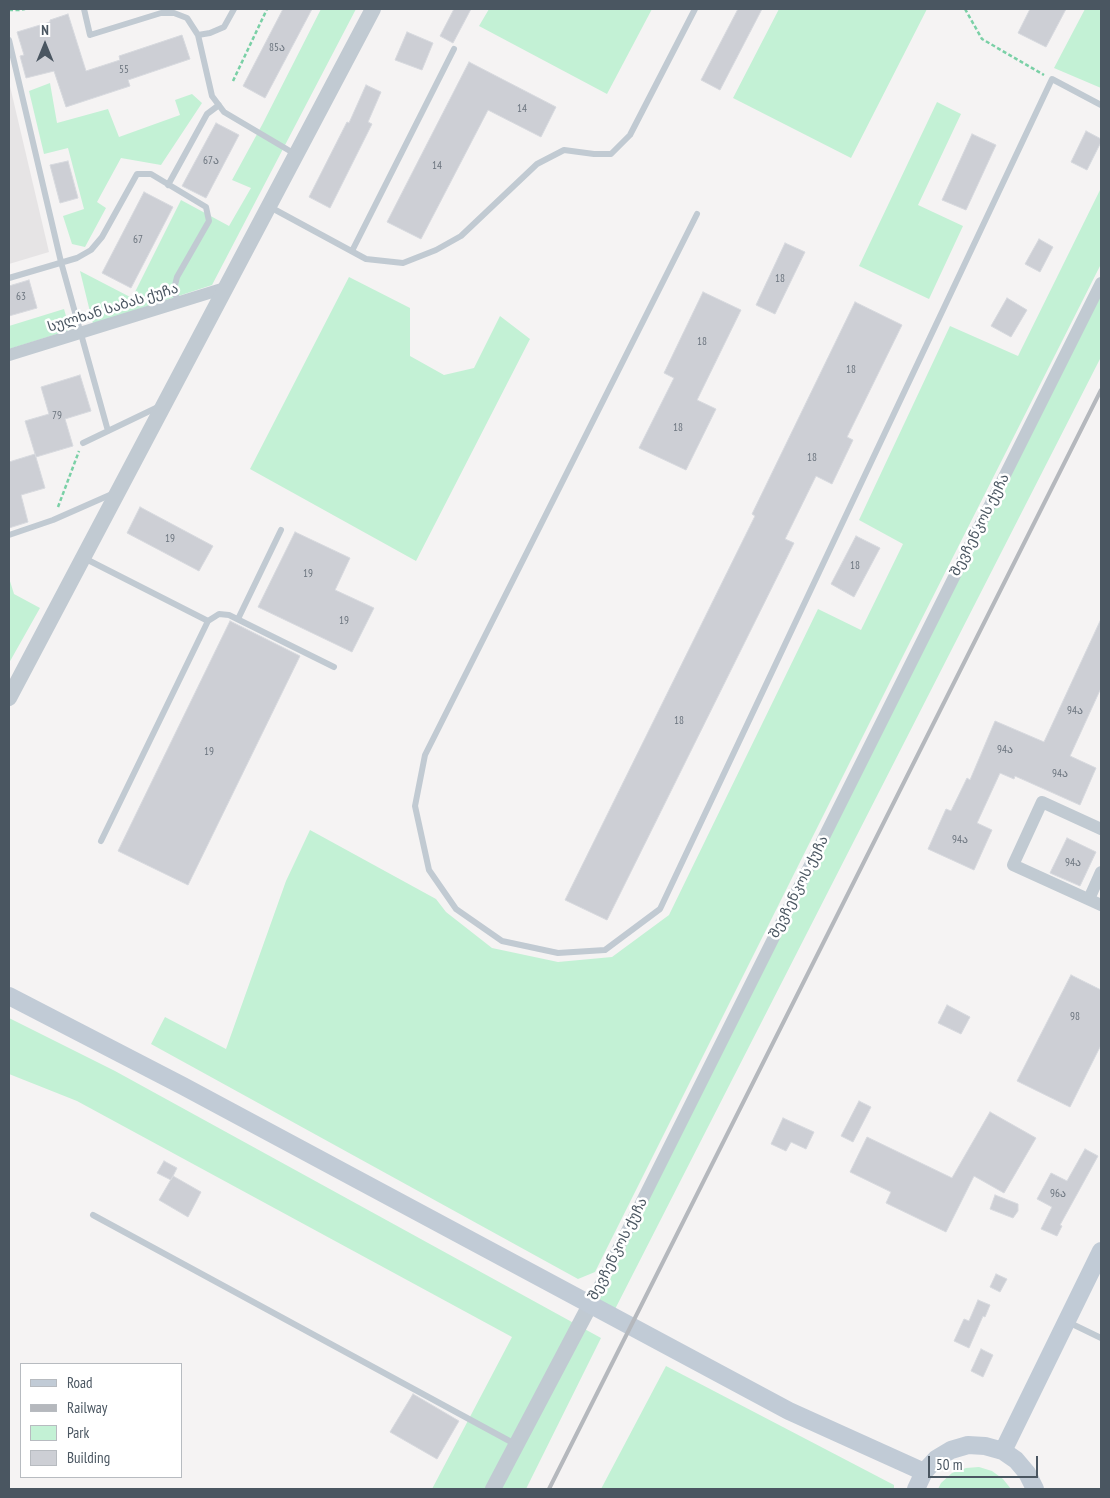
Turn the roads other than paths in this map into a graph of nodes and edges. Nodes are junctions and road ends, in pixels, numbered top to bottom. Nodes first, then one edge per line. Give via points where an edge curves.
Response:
1 (84, 9) edge
2 (234, 9) edge
3 (373, 9) edge
4 (695, 9) edge
5 (198, 35) junction
6 (9, 40) edge
7 (454, 49) dead end
8 (219, 105) junction
9 (1101, 105) edge
10 (296, 155) junction
11 (168, 184) junction
12 (269, 206) junction
13 (697, 214) dead end
14 (352, 252) junction
15 (61, 262) junction
16 (9, 278) edge
17 (1101, 283) edge
18 (225, 288) junction
19 (178, 303) junction
20 (82, 333) junction
21 (9, 355) edge
22 (164, 404) junction
23 (108, 431) junction
24 (82, 443) road end
25 (118, 492) junction
26 (281, 530) dead end
27 (9, 535) edge
28 (83, 558) junction
29 (238, 620) junction
30 (208, 621) junction
31 (334, 667) dead end
32 (9, 698) edge
33 (1101, 829) edge
34 (101, 841) dead end
35 (1101, 872) edge
36 (1088, 900) junction
37 (1101, 905) edge
38 (9, 996) edge
39 (93, 1215) dead end
40 (1101, 1251) edge
41 (590, 1305) junction
42 (1067, 1321) junction
43 (1101, 1338) edge
44 (516, 1445) junction
45 (1003, 1451) junction
46 (924, 1472) junction
47 (492, 1489) edge
48 (916, 1489) edge
49 (1035, 1489) edge

1 - 5 lane via 90,35 161,13 187,18
2 - 5 lane via 224,27 210,34
3 - 10 street
4 - 14 lane via 630,136 611,154 564,150 537,164 461,236 403,263 366,259
5 - 8 lane via 212,96
6 - 15 lane
7 - 14 lane
8 - 10 lane via 224,112
8 - 11 lane via 207,114
9 - 13 lane via 1052,79 660,909 606,950 558,953 502,941 456,909 429,870 415,806 425,755
10 - 12 street
11 - 15 lane via 150,174 137,174 92,250
11 - 19 lane via 206,207 209,221 177,277 174,289
12 - 14 lane
12 - 18 street
15 - 16 lane
15 - 20 lane
17 - 41 street, შევჩენკოს ქუჩა
18 - 19 street, სულხან საბას ქუჩა
18 - 22 street
19 - 20 street, სულხან საბას ქუჩა
20 - 21 street, სულხან საბას ქუჩა
20 - 23 lane
22 - 23 lane
22 - 25 street
23 - 24 lane
25 - 27 lane
25 - 28 street
26 - 29 lane
28 - 30 lane
28 - 32 street
29 - 30 lane via 219,614
29 - 31 lane
30 - 34 lane
33 - 36 street via 1042,802 1013,865
35 - 36 street
36 - 37 street
38 - 41 main road
39 - 44 lane
40 - 42 main road
41 - 44 street, შევჩენკოს ქუჩა
41 - 46 main road via 789,1411
42 - 43 lane
42 - 45 main road
44 - 47 street, შევჩენკოს ქუჩა
45 - 46 main road via 968,1445 936,1459
45 - 49 main road via 1028,1473
46 - 48 main road

